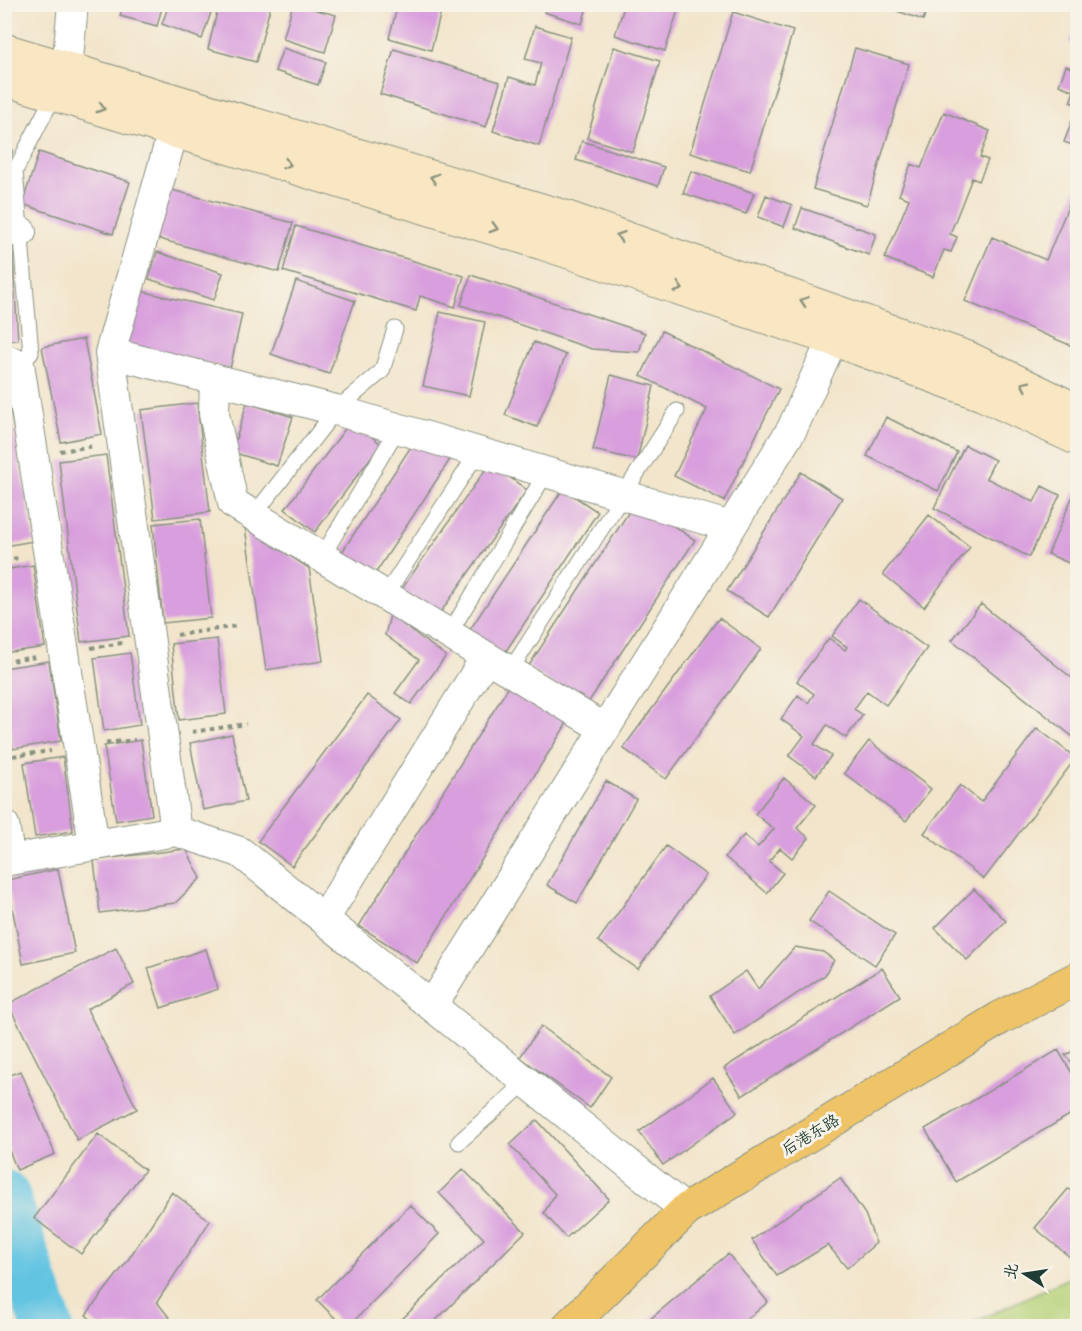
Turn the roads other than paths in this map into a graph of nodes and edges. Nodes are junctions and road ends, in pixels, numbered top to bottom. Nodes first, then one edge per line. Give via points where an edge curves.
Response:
1 (73, 4) edge
2 (4, 50) edge
3 (4, 79) edge
4 (61, 81) junction
5 (177, 116) junction
6 (13, 231) edge
7 (838, 327) junction
8 (395, 329) dead end
9 (110, 353) junction
10 (12, 362) edge
11 (215, 379) junction
12 (336, 410) junction
13 (677, 411) dead end
14 (1077, 411) edge
15 (398, 428) junction
16 (1077, 439) edge
17 (478, 453) junction
18 (546, 473) junction
19 (625, 496) junction
20 (253, 516) junction
21 (731, 527) junction
22 (322, 557) junction
23 (385, 596) junction
24 (449, 634) junction
25 (498, 664) junction
26 (605, 729) junction
27 (4, 825) edge
28 (176, 831) junction
29 (94, 845) junction
30 (7, 860) edge
31 (324, 920) junction
32 (1074, 978) edge
33 (432, 1006) junction
34 (526, 1082) junction
35 (459, 1142) dead end
36 (686, 1210) junction
37 (569, 1326) edge

1 - 4 street
2 - 4 main road
3 - 4 main road
4 - 5 main road
4 - 6 lane via 15,171
5 - 7 main road via 565,217
5 - 9 street
6 - 10 lane via 31,353
14 -> 7 main road via 968,358
7 - 16 main road
7 - 21 street via 792,429
8 - 12 lane via 382,371
9 - 11 street
9 - 28 street
10 - 29 street via 33,455
11 - 12 street
11 - 20 street via 214,414 233,503
12 - 15 street
12 - 20 lane
13 - 19 lane
15 - 17 street
15 - 22 lane
17 - 18 street
17 - 23 lane
18 - 19 street
18 - 24 lane
19 - 21 street
19 - 25 lane
20 - 22 street
21 - 26 street
22 - 23 street
23 - 24 street
24 - 25 street
25 - 26 street
25 - 31 street
26 - 33 street
27 - 30 street
28 - 29 street
28 - 31 street via 240,852
29 - 30 street
31 - 33 street
32 - 36 main road, 后港东路 via 1000,1018
33 - 34 street
34 - 35 lane
34 - 36 street
36 - 37 main road, 后港东路

